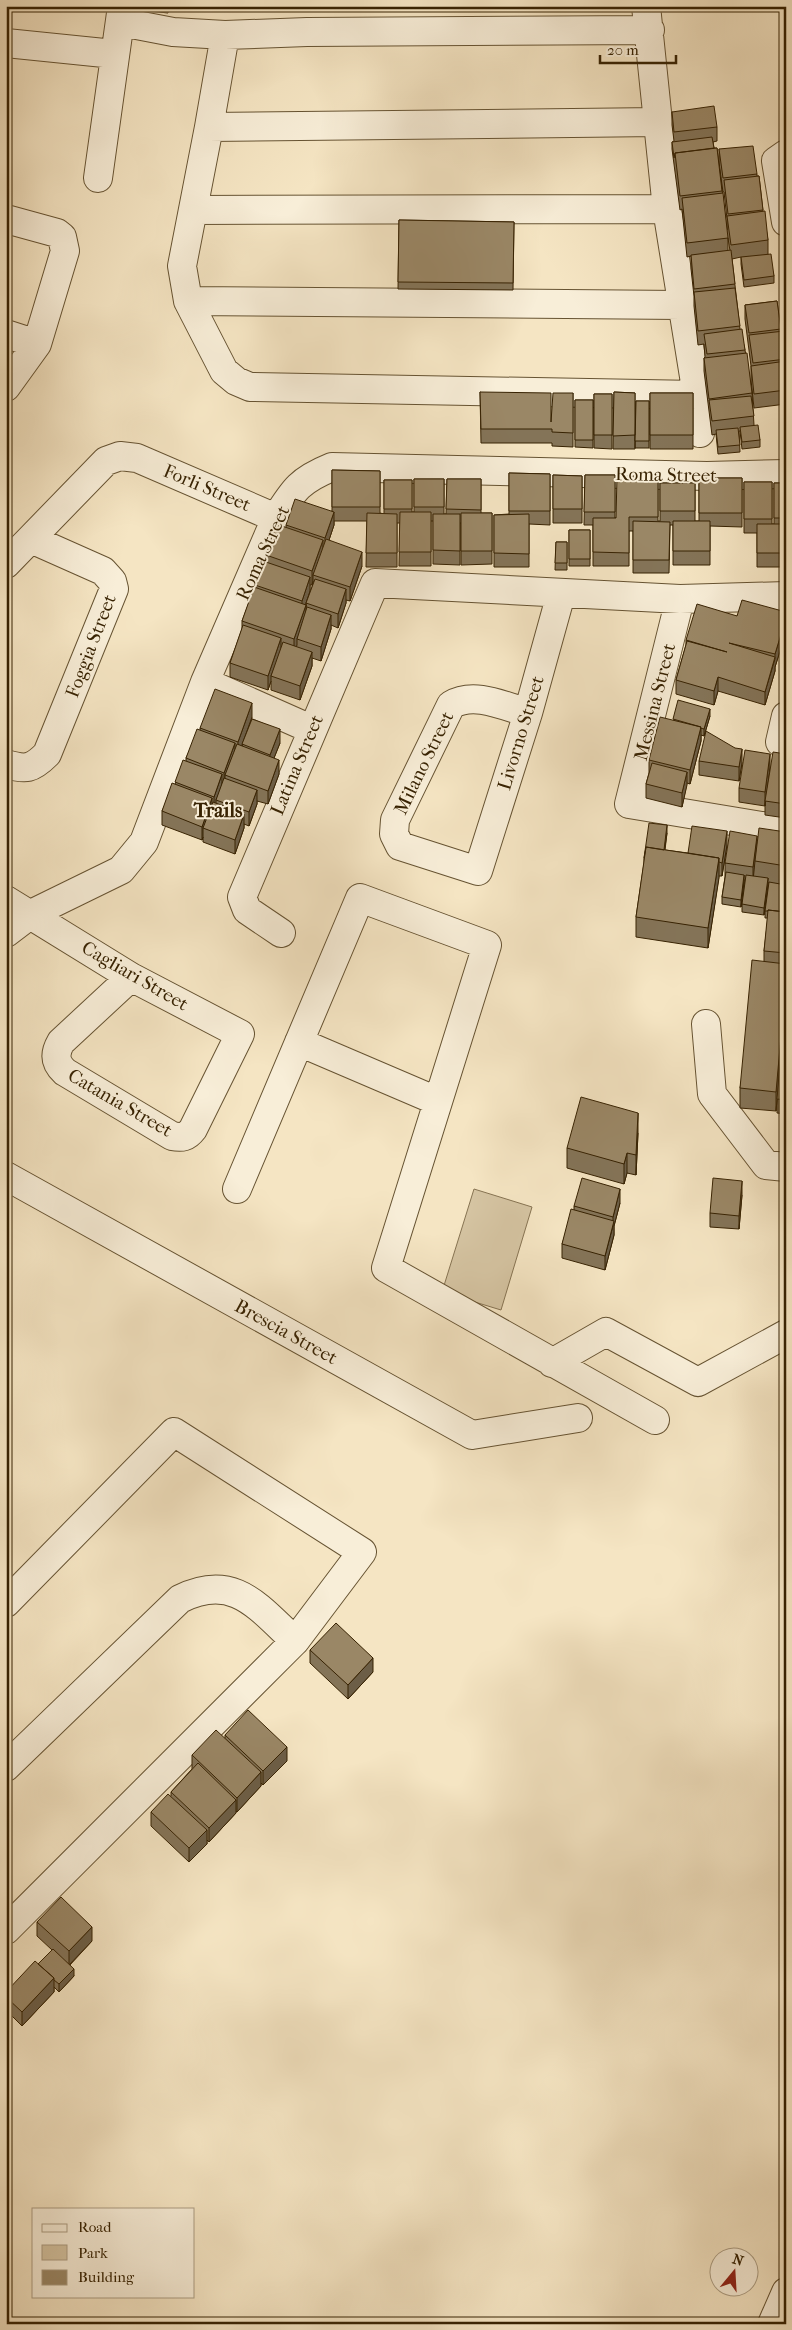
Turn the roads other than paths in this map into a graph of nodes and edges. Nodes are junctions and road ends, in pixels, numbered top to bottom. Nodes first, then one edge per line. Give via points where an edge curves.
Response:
1 (122, 14) edge
2 (648, 18) edge
3 (225, 35) junction
4 (6, 43) edge
5 (114, 54) junction
6 (658, 122) junction
7 (209, 127) junction
8 (786, 154) edge
9 (98, 178) dead end
10 (667, 209) junction
11 (193, 210) junction
12 (6, 219) edge
13 (786, 222) edge
14 (188, 301) junction
15 (681, 305) junction
16 (6, 334) edge
17 (37, 344) junction
18 (6, 387) edge
19 (697, 395) junction
20 (700, 433) dead end
21 (786, 474) edge
22 (276, 518) junction
23 (31, 539) junction
24 (6, 564) edge
25 (561, 594) junction
26 (786, 596) edge
27 (680, 599) junction
28 (205, 682) junction
29 (528, 713) junction
30 (311, 729) junction
31 (6, 764) edge
32 (786, 830) edge
33 (478, 871) joint
34 (6, 900) edge
35 (31, 914) junction
36 (6, 933) edge
37 (281, 934) dead end
38 (131, 977) junction
39 (706, 1024) dead end
40 (240, 1034) joint
41 (299, 1042) junction
42 (437, 1101) junction
43 (786, 1167) edge
44 (6, 1176) edge
45 (237, 1189) dead end
46 (786, 1334) edge
47 (552, 1363) junction
48 (578, 1418) dead end
49 (655, 1420) dead end
50 (6, 1604) edge
51 (295, 1641) junction
52 (6, 1768) edge
53 (6, 1930) edge
54 (786, 2292) edge
55 (772, 2324) edge

1 - 3 street via 173,32
1 - 5 street
2 - 3 street
2 - 6 street
3 - 7 street
4 - 5 street
5 - 9 street
6 - 7 street
6 - 10 street
7 - 11 street
8 - 13 street via 776,161
10 - 11 street
10 - 15 street
11 - 14 street via 182,266
12 - 17 street via 57,233 62,238 65,251
14 - 15 street
14 - 19 street via 224,371 250,387
15 - 19 street
16 - 17 street
17 - 18 street
19 - 20 street
21 - 22 street, Roma Street via 706,476 332,467 309,476 291,493
22 - 23 street, Forli Street via 137,458 120,456 106,461
22 - 28 street, Roma Street
23 - 24 street
23 - 31 street, Foggia Street via 103,571 114,588 47,754 36,765 23,769
25 - 27 street
25 - 29 street, Livorno Street
25 - 30 street, Latina Street via 375,583
26 - 27 street
27 - 32 street, Messina Street via 629,804
28 - 30 street
28 - 35 street, Roma Street via 144,842 121,870
29 - 33 street, Livorno Street
29 - 33 street, Milano Street via 472,698 451,705 395,820 394,834 400,846
30 - 37 street, Latina Street via 242,896 247,910
34 - 35 street, Cagliari Street
35 - 36 street, Roma Street
35 - 38 street, Cagliari Street
38 - 40 street, Cagliari Street
38 - 40 street, Catania Street via 61,1042 56,1058 65,1072 172,1136 188,1136 193,1129
39 - 43 street via 712,1094 766,1165
41 - 42 street
41 - 42 street via 360,898 487,945
41 - 45 street
42 - 47 street via 386,1268
44 - 48 street, Brescia Street via 472,1435
46 - 47 street via 698,1382 606,1332
47 - 49 street
50 - 51 street via 174,1432 362,1552
51 - 52 street via 239,1593 212,1588 195,1592 180,1599
51 - 53 street
54 - 55 street

